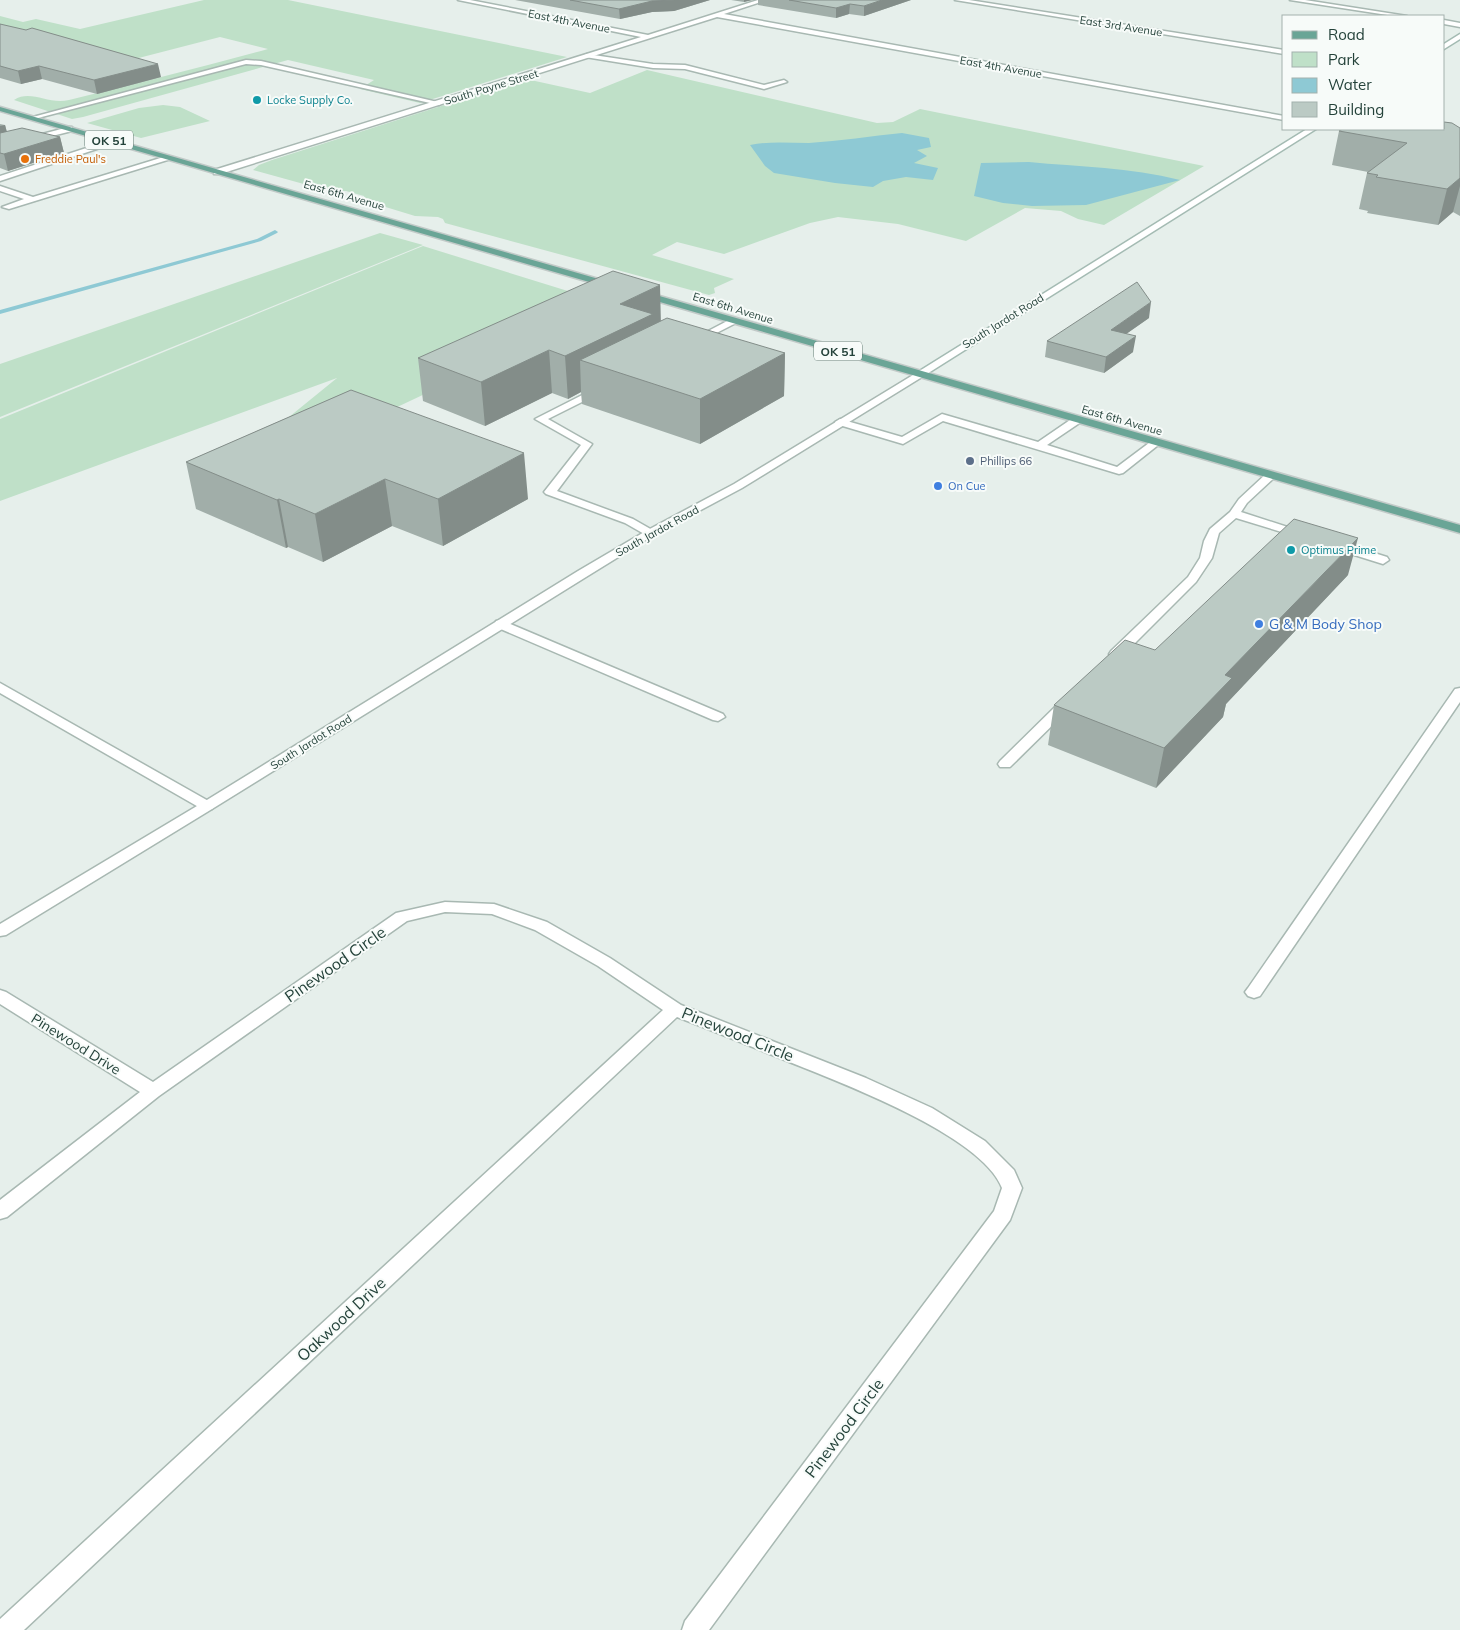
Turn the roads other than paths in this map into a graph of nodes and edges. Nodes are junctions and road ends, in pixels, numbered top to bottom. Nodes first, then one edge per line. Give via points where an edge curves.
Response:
1 (461, 0) edge
2 (764, 0) edge
3 (958, 0) edge
4 (1294, 0) edge
5 (718, 15) junction
6 (1397, 15) edge
7 (1445, 22) edge
8 (1460, 25) edge
9 (648, 36) junction
10 (1460, 36) edge
11 (1445, 45) edge
12 (1282, 52) edge
13 (587, 56) junction
14 (784, 82) dead end
15 (439, 103) junction
16 (0, 109) edge
17 (32, 118) junction
18 (1282, 118) edge
19 (69, 129) junction
20 (1310, 130) edge
21 (114, 142) junction
22 (0, 147) edge
23 (170, 158) junction
24 (217, 172) junction
25 (0, 179) edge
26 (0, 188) edge
27 (32, 199) junction
28 (6, 207) dead end
29 (733, 321) junction
30 (682, 346) edge
31 (918, 374) junction
32 (614, 381) edge
33 (1077, 420) junction
34 (840, 422) junction
35 (1157, 442) junction
36 (1038, 446) junction
37 (1271, 475) junction
38 (1234, 514) junction
39 (1460, 529) edge
40 (650, 532) junction
41 (1383, 560) dead end
42 (501, 624) junction
43 (1109, 661) edge
44 (0, 687) edge
45 (1460, 692) edge
46 (1074, 696) edge
47 (718, 717) dead end
48 (1005, 764) dead end
49 (207, 806) junction
50 (0, 931) edge
51 (1254, 992) dead end
52 (0, 996) edge
53 (676, 1009) junction
54 (153, 1091) junction
55 (0, 1211) edge
56 (5, 1627) edge
57 (694, 1630) edge

1 - 9 street, East 4th Avenue
2 - 5 street, South Payne Street
3 - 12 street, East 3rd Avenue
4 - 6 street
5 - 9 street, South Payne Street
5 - 18 street, East 4th Avenue
7 - 8 street
9 - 13 street, South Payne Street
10 - 11 street
13 - 14 street via 653,66 685,67 764,87
13 - 15 street, South Payne Street
15 - 17 street via 246,62
15 - 24 street, South Payne Street
16 - 17 main road, East 6th Avenue / OK 51
17 - 19 main road, East 6th Avenue / OK 51
19 - 21 main road, East 6th Avenue / OK 51
19 - 22 street
20 - 31 street, South Jardot Road
21 - 23 main road, East 6th Avenue / OK 51
21 - 25 street
23 - 24 main road, East 6th Avenue / OK 51
23 - 27 street
24 - 29 main road, East 6th Avenue / OK 51
26 - 27 street
27 - 28 street
29 - 30 street
29 - 31 main road, East 6th Avenue / OK 51
31 - 33 main road, East 6th Avenue / OK 51
31 - 34 street, South Jardot Road
32 - 40 street via 540,419 587,444 550,492
33 - 35 main road, East 6th Avenue / OK 51
33 - 36 street
34 - 36 street via 903,441 942,417
34 - 40 street, South Jardot Road via 738,486
35 - 36 street via 1118,471
35 - 37 main road, East 6th Avenue / OK 51
37 - 38 street
37 - 39 main road, East 6th Avenue / OK 51
38 - 41 street
38 - 43 street via 1214,531 1206,558 1192,579
40 - 42 street, South Jardot Road
42 - 47 street
42 - 49 street, South Jardot Road
44 - 49 street
45 - 51 street
46 - 48 street
49 - 50 street, South Jardot Road
52 - 54 street, Pinewood Drive
53 - 54 street, Pinewood Circle via 541,926 494,909 444,907 402,917
53 - 56 street, Oakwood Drive
53 - 57 street, Pinewood Circle via 860,1083 925,1113 978,1146 1007,1175 1012,1188 1003,1214
54 - 55 street, Pinewood Circle

